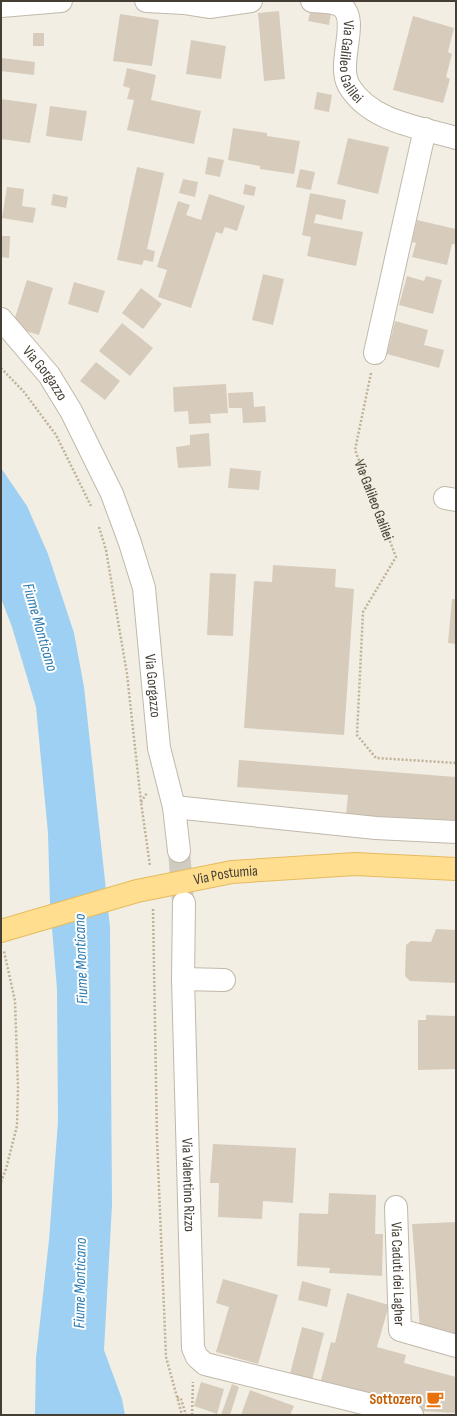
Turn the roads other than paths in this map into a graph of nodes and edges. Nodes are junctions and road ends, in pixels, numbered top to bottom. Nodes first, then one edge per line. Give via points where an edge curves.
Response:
1 (61, 1) edge
2 (146, 1) edge
3 (251, 1) edge
4 (312, 1) edge
5 (1, 6) edge
6 (425, 129) junction
7 (456, 138) edge
8 (1, 319) edge
9 (375, 353) road end
10 (174, 807) junction
11 (456, 832) edge
12 (179, 851) tunnel mouth
13 (456, 869) edge
14 (184, 903) tunnel mouth
15 (11, 928) edge
16 (182, 980) junction
17 (224, 980) dead end
18 (396, 1208) dead end
19 (456, 1346) edge
20 (412, 1415) edge

1 - 5 street
2 - 3 street via 209,7
4 - 6 street, Via Galileo Galilei via 336,3 348,14 344,68 349,85 368,108 384,117
6 - 7 street, Via Galileo Galilei
6 - 9 street
8 - 10 street, Via Gorgazzo via 48,375 71,410 112,494 130,542 144,588 159,748
10 - 11 street via 376,828
10 - 12 street
13 - 15 main road, Via Postumia via 355,864 232,872 137,891
14 - 16 street, Via Valentino Rizzo
16 - 17 street
16 - 20 street, Via Valentino Rizzo via 193,1340 197,1358 205,1364
18 - 19 street, Via Caduti dei Lagher via 400,1330

